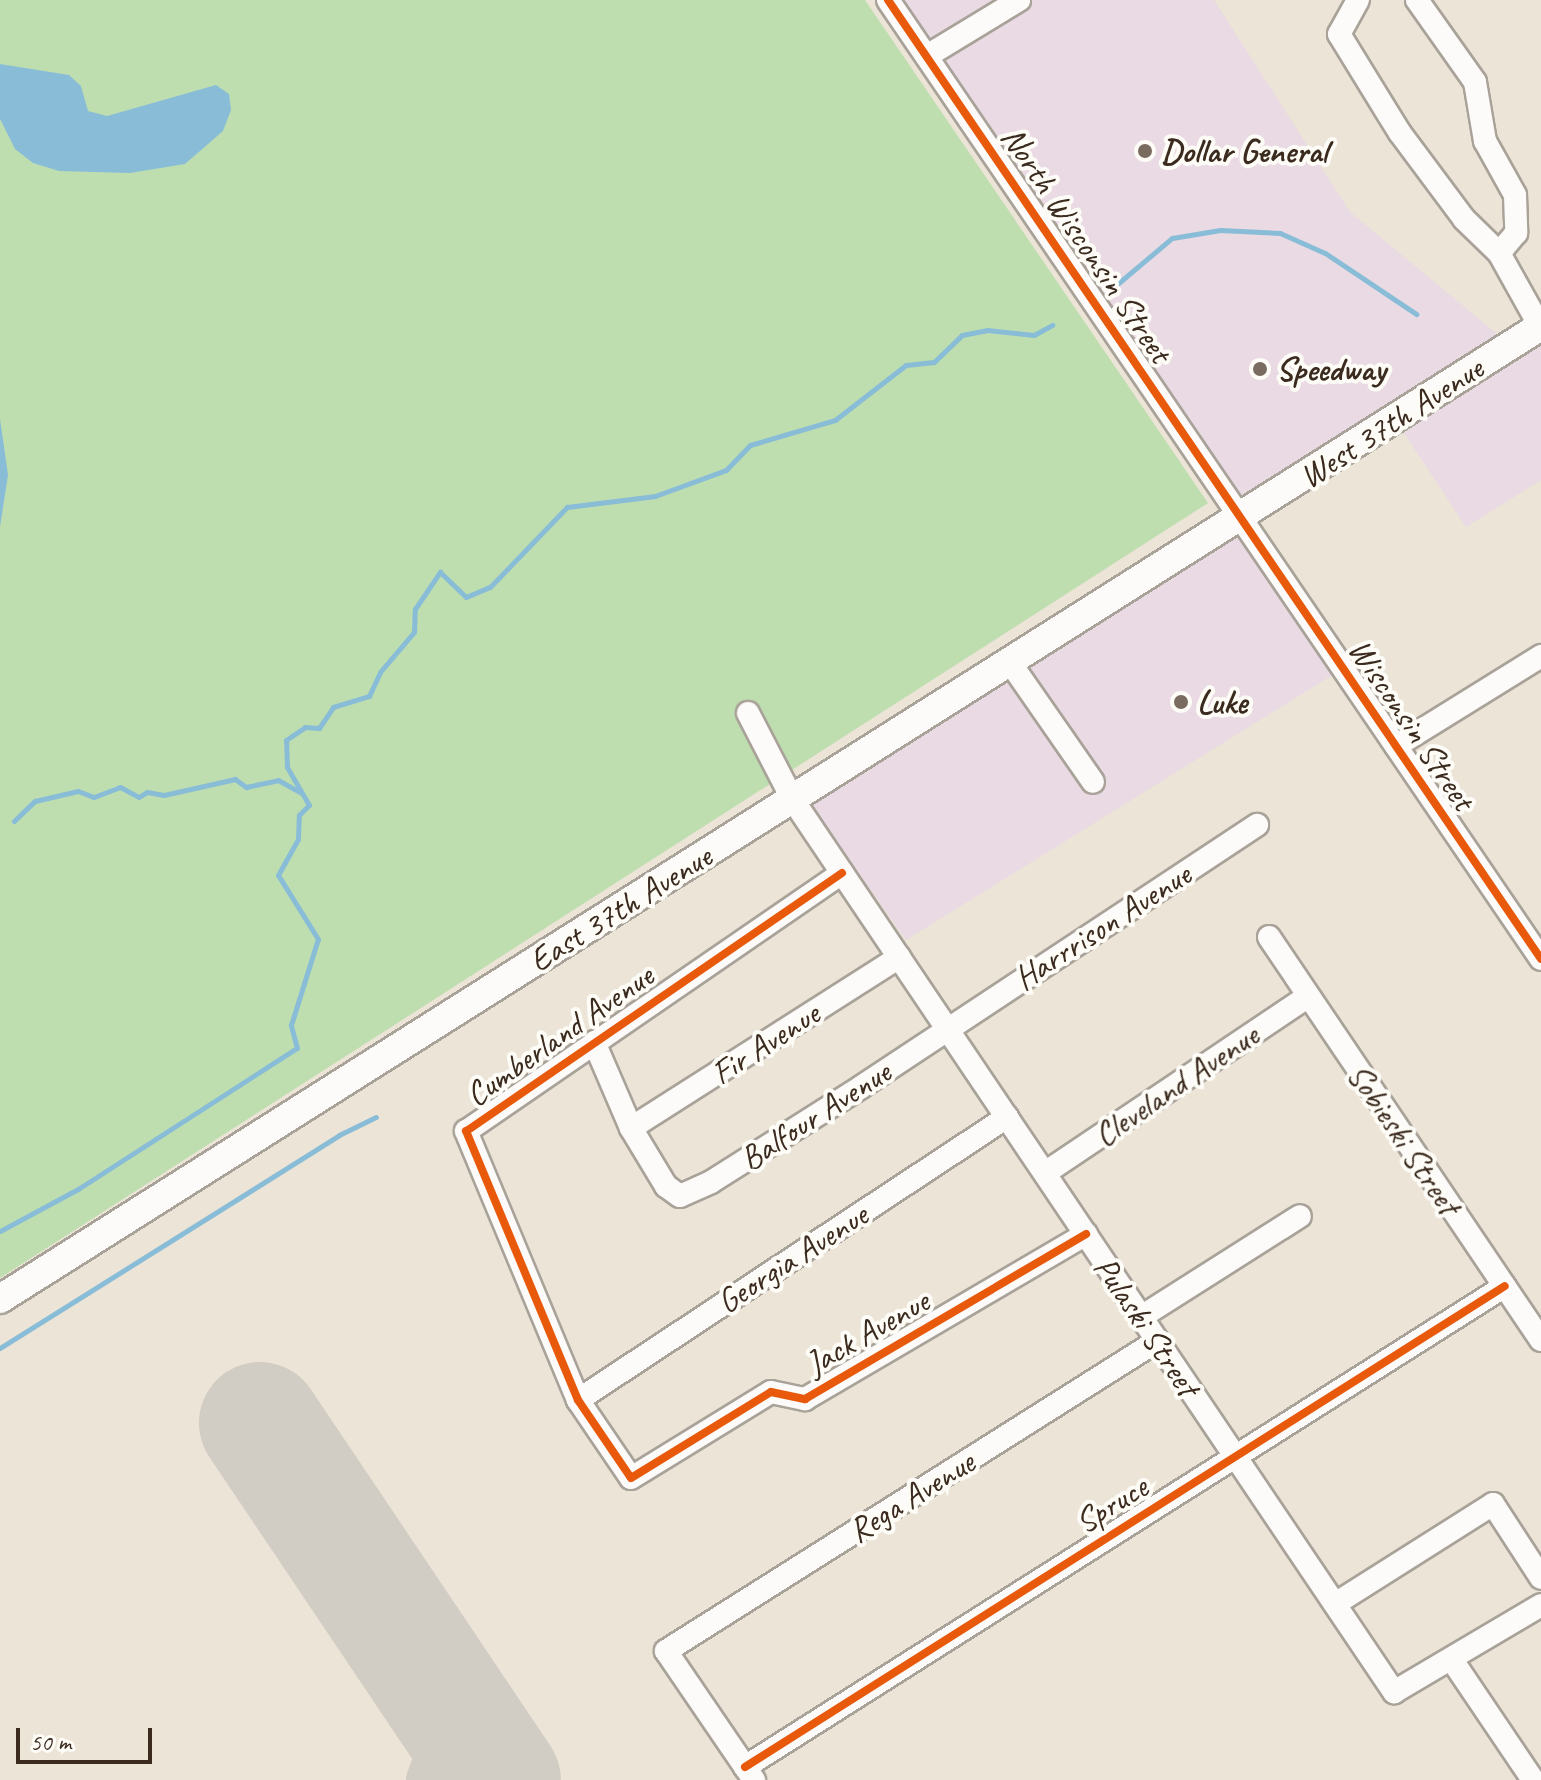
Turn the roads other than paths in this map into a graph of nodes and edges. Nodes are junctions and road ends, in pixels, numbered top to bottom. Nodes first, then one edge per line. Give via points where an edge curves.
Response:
1 (888, 0) edge
2 (1019, 0) edge
3 (1358, 0) edge
4 (1417, 0) edge
5 (927, 56) junction
6 (1499, 253) junction
7 (1541, 327) edge
8 (1241, 518) junction
9 (1541, 656) edge
10 (1009, 661) junction
11 (748, 713) dead end
12 (1396, 746) junction
13 (1093, 782) dead end
14 (793, 800) junction
15 (1257, 825) dead end
16 (842, 873) junction
17 (1269, 937) dead end
18 (899, 957) junction
19 (1541, 959) edge
20 (1307, 997) junction
21 (947, 1028) junction
22 (594, 1042) junction
23 (1007, 1117) junction
24 (631, 1128) junction
25 (1045, 1173) junction
26 (1300, 1216) dead end
27 (1086, 1234) junction
28 (1505, 1286) junction
29 (0, 1299) edge
30 (1141, 1317) junction
31 (1541, 1340) edge
32 (1157, 1341) junction
33 (578, 1400) junction
34 (1235, 1456) junction
35 (631, 1478) joint
36 (1541, 1578) edge
37 (1335, 1604) junction
38 (1541, 1605) edge
39 (1452, 1660) junction
40 (750, 1773) edge
41 (1529, 1779) edge

1 - 5 street, North Wisconsin Street
2 - 5 street
3 - 6 street via 1339,34 1400,133 1464,219
4 - 6 street via 1475,82 1485,141 1515,195 1516,233
5 - 8 street, North Wisconsin Street
6 - 7 street
7 - 8 main road, West 37th Avenue
8 - 10 main road, East 37th Avenue
8 - 12 street, Wisconsin Street
9 - 12 street
10 - 13 street
10 - 14 main road, East 37th Avenue
11 - 14 street, Pulaski Street
12 - 19 street, Wisconsin Street
14 - 16 street, Pulaski Street
14 - 29 main road, East 37th Avenue
15 - 21 street, Harrrison Avenue
16 - 18 street, Pulaski Street
16 - 22 street, Cumberland Avenue
17 - 20 street, Sobieski Street
18 - 21 street, Pulaski Street
18 - 24 street, Fir Avenue
20 - 25 street, Cleveland Avenue
20 - 28 street, Sobieski Street
21 - 23 street, Pulaski Street
21 - 24 street, Balfour Avenue via 711,1182 680,1196 666,1186
22 - 24 street
22 - 33 street, Cumberland Avenue via 466,1131
23 - 25 street, Pulaski Street
23 - 33 street, Georgia Avenue
25 - 27 street, Pulaski Street
26 - 30 street
27 - 30 street, Pulaski Street
27 - 35 street, Jack Avenue via 805,1399 771,1392
28 - 31 street, Sobieski Street
28 - 34 street, Spruce
30 - 32 street, Pulaski Street
32 - 34 street, Pulaski Street
32 - 40 street, Rega Avenue via 666,1651
33 - 35 street, Cumberland Avenue
34 - 37 street, Pulaski Street
34 - 40 street, Spruce
36 - 37 street via 1493,1504
37 - 39 street, Pulaski Street via 1394,1692
38 - 39 street
39 - 41 street

